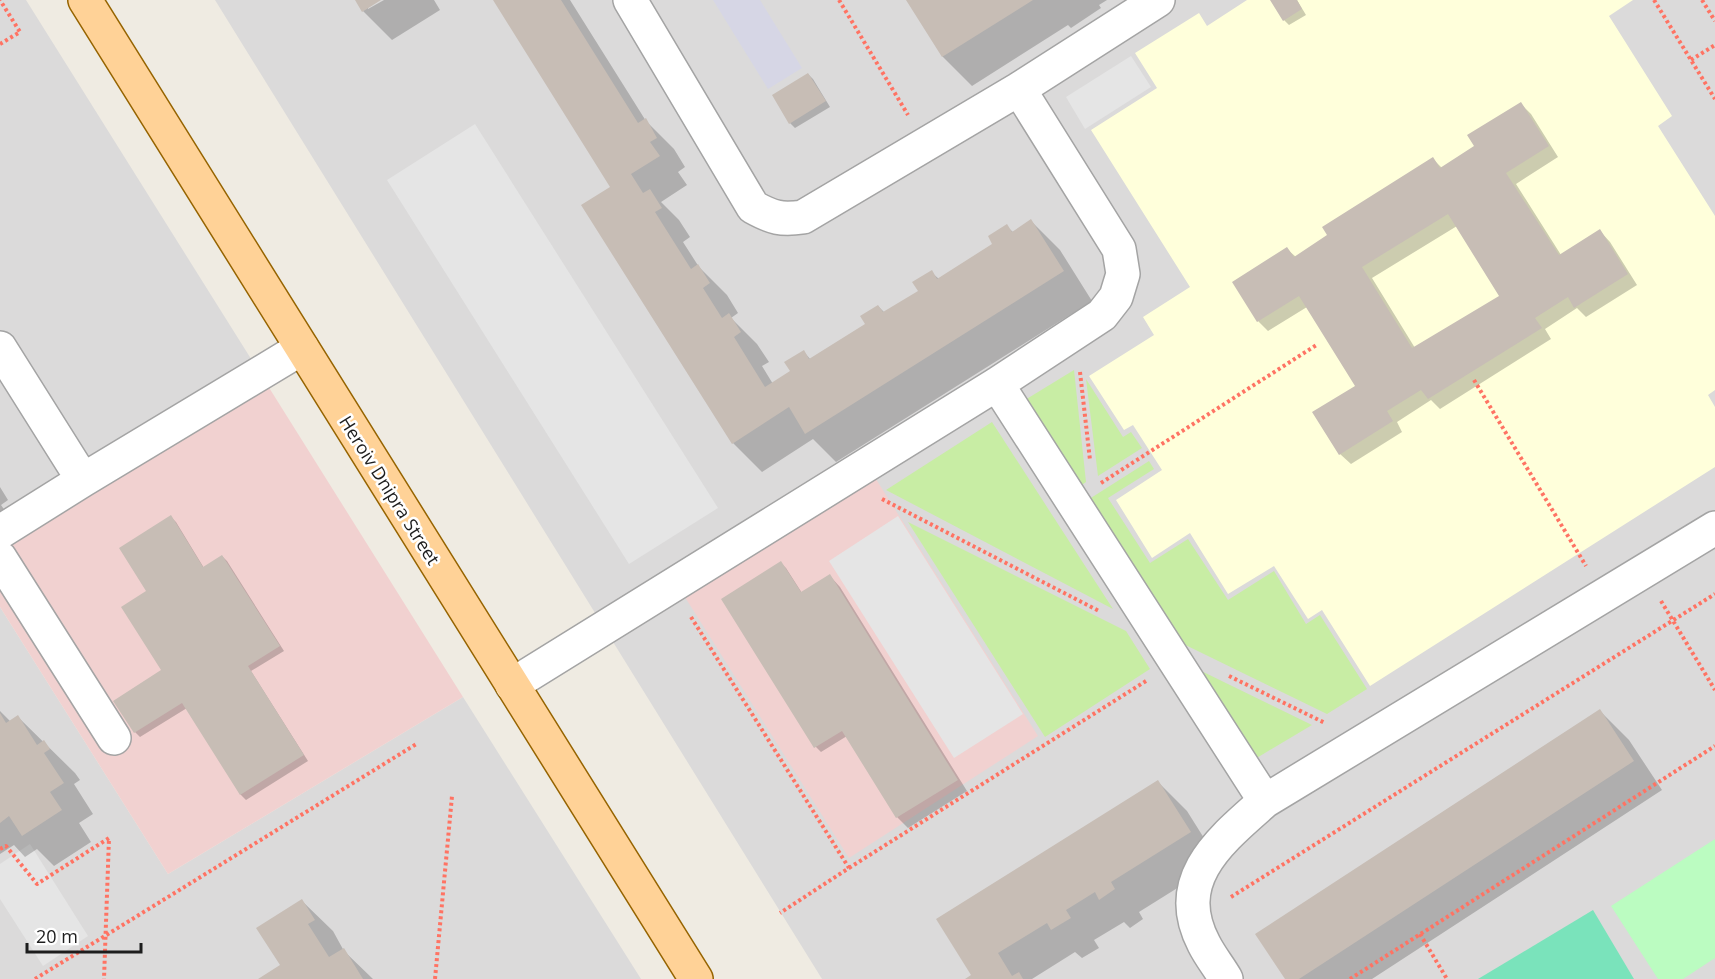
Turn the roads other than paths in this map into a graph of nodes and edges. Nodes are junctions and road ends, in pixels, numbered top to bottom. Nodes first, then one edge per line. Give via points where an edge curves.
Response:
1 (85, 0) edge
2 (630, 0) edge
3 (1158, 0) edge
4 (1020, 89) junction
5 (0, 348) edge
6 (302, 348) junction
7 (997, 384) junction
8 (83, 480) junction
9 (1715, 528) edge
10 (0, 532) edge
11 (0, 558) edge
12 (512, 685) junction
13 (114, 738) dead end
14 (1264, 801) junction
15 (696, 979) edge
16 (1226, 979) edge

1 - 6 main road, Heroiv Dnipra Street
2 - 4 lane via 753,207 768,215 803,217
3 - 4 lane
4 - 7 lane via 1119,249 1123,274 1116,297 1102,315
5 - 8 lane
6 - 8 lane
6 - 12 main road, Heroiv Dnipra Street
7 - 12 lane
7 - 14 lane via 1083,495 1175,663
8 - 10 lane
9 - 14 lane
11 - 13 lane
12 - 15 main road, Heroiv Dnipra Street
14 - 16 lane via 1223,839 1200,869 1194,888 1194,919 1203,943

